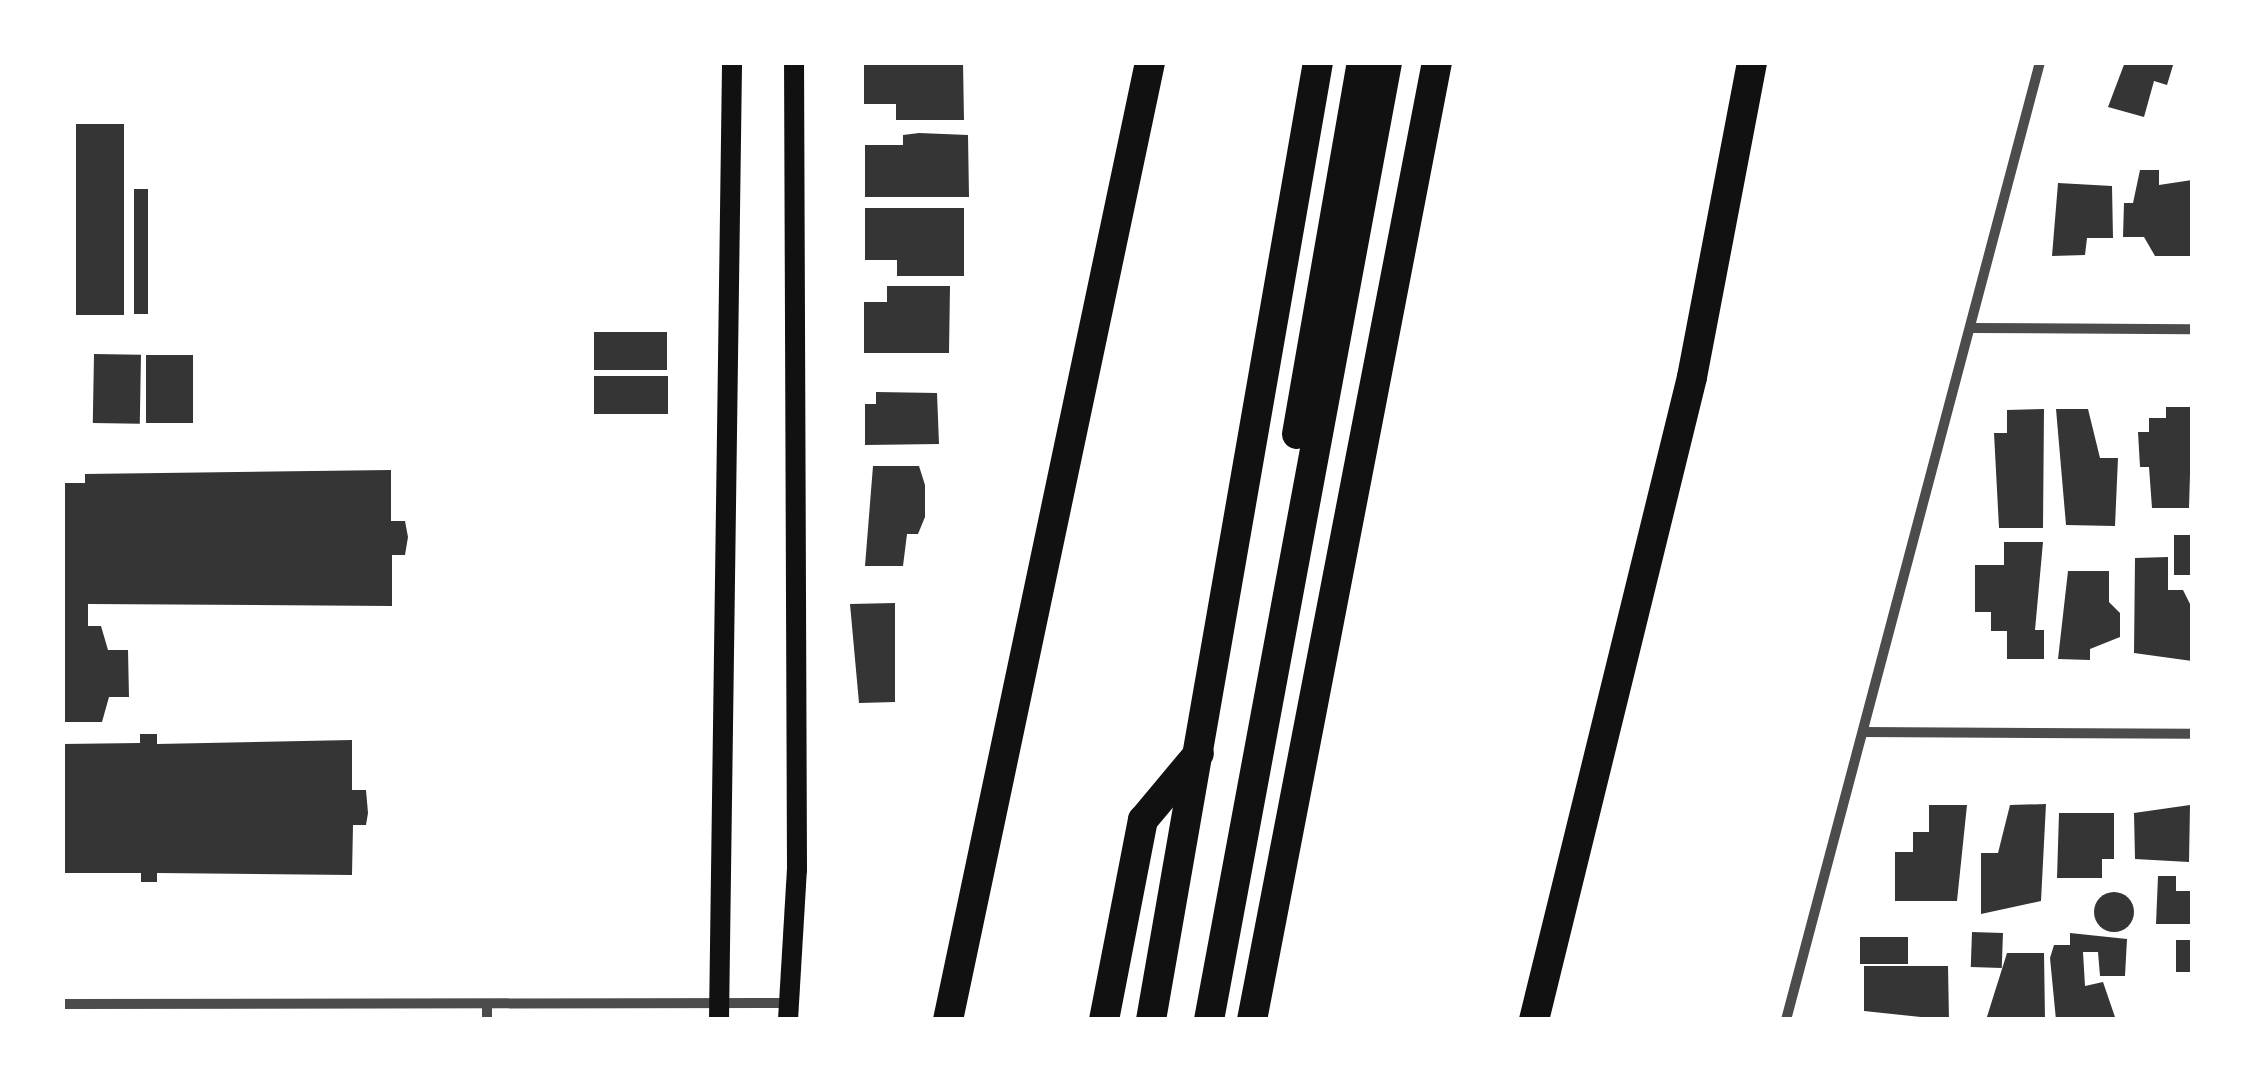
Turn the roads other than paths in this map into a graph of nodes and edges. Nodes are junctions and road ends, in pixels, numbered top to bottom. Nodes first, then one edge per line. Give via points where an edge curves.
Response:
1 (732, 62) edge
2 (794, 62) edge
3 (1150, 62) edge
4 (1318, 62) edge
5 (1362, 62) edge
6 (1387, 62) edge
7 (1436, 62) edge
8 (1752, 62) edge
9 (2040, 62) edge
10 (1970, 328) junction
11 (2192, 329) edge
12 (1863, 732) junction
13 (2192, 734) edge
14 (1201, 751) junction
15 (62, 1004) edge
16 (487, 1004) junction
17 (721, 1012) edge
18 (789, 1012) edge
19 (487, 1020) edge
20 (948, 1020) edge
21 (1104, 1020) edge
22 (1151, 1020) edge
23 (1191, 1020) edge
24 (1209, 1020) edge
25 (1252, 1020) edge
26 (1534, 1020) edge
27 (1786, 1020) edge

1 - 17 main road
2 - 18 main road
3 - 20 highway
4 - 14 highway
5 - 23 highway
6 - 24 highway
7 - 25 highway
8 - 26 highway via 1692,377
9 - 10 street
10 - 11 street
10 - 12 street
12 - 13 street
12 - 27 street
14 - 21 highway via 1143,820
14 - 22 highway
15 - 16 street
16 - 17 street
16 - 19 street
17 - 18 street

